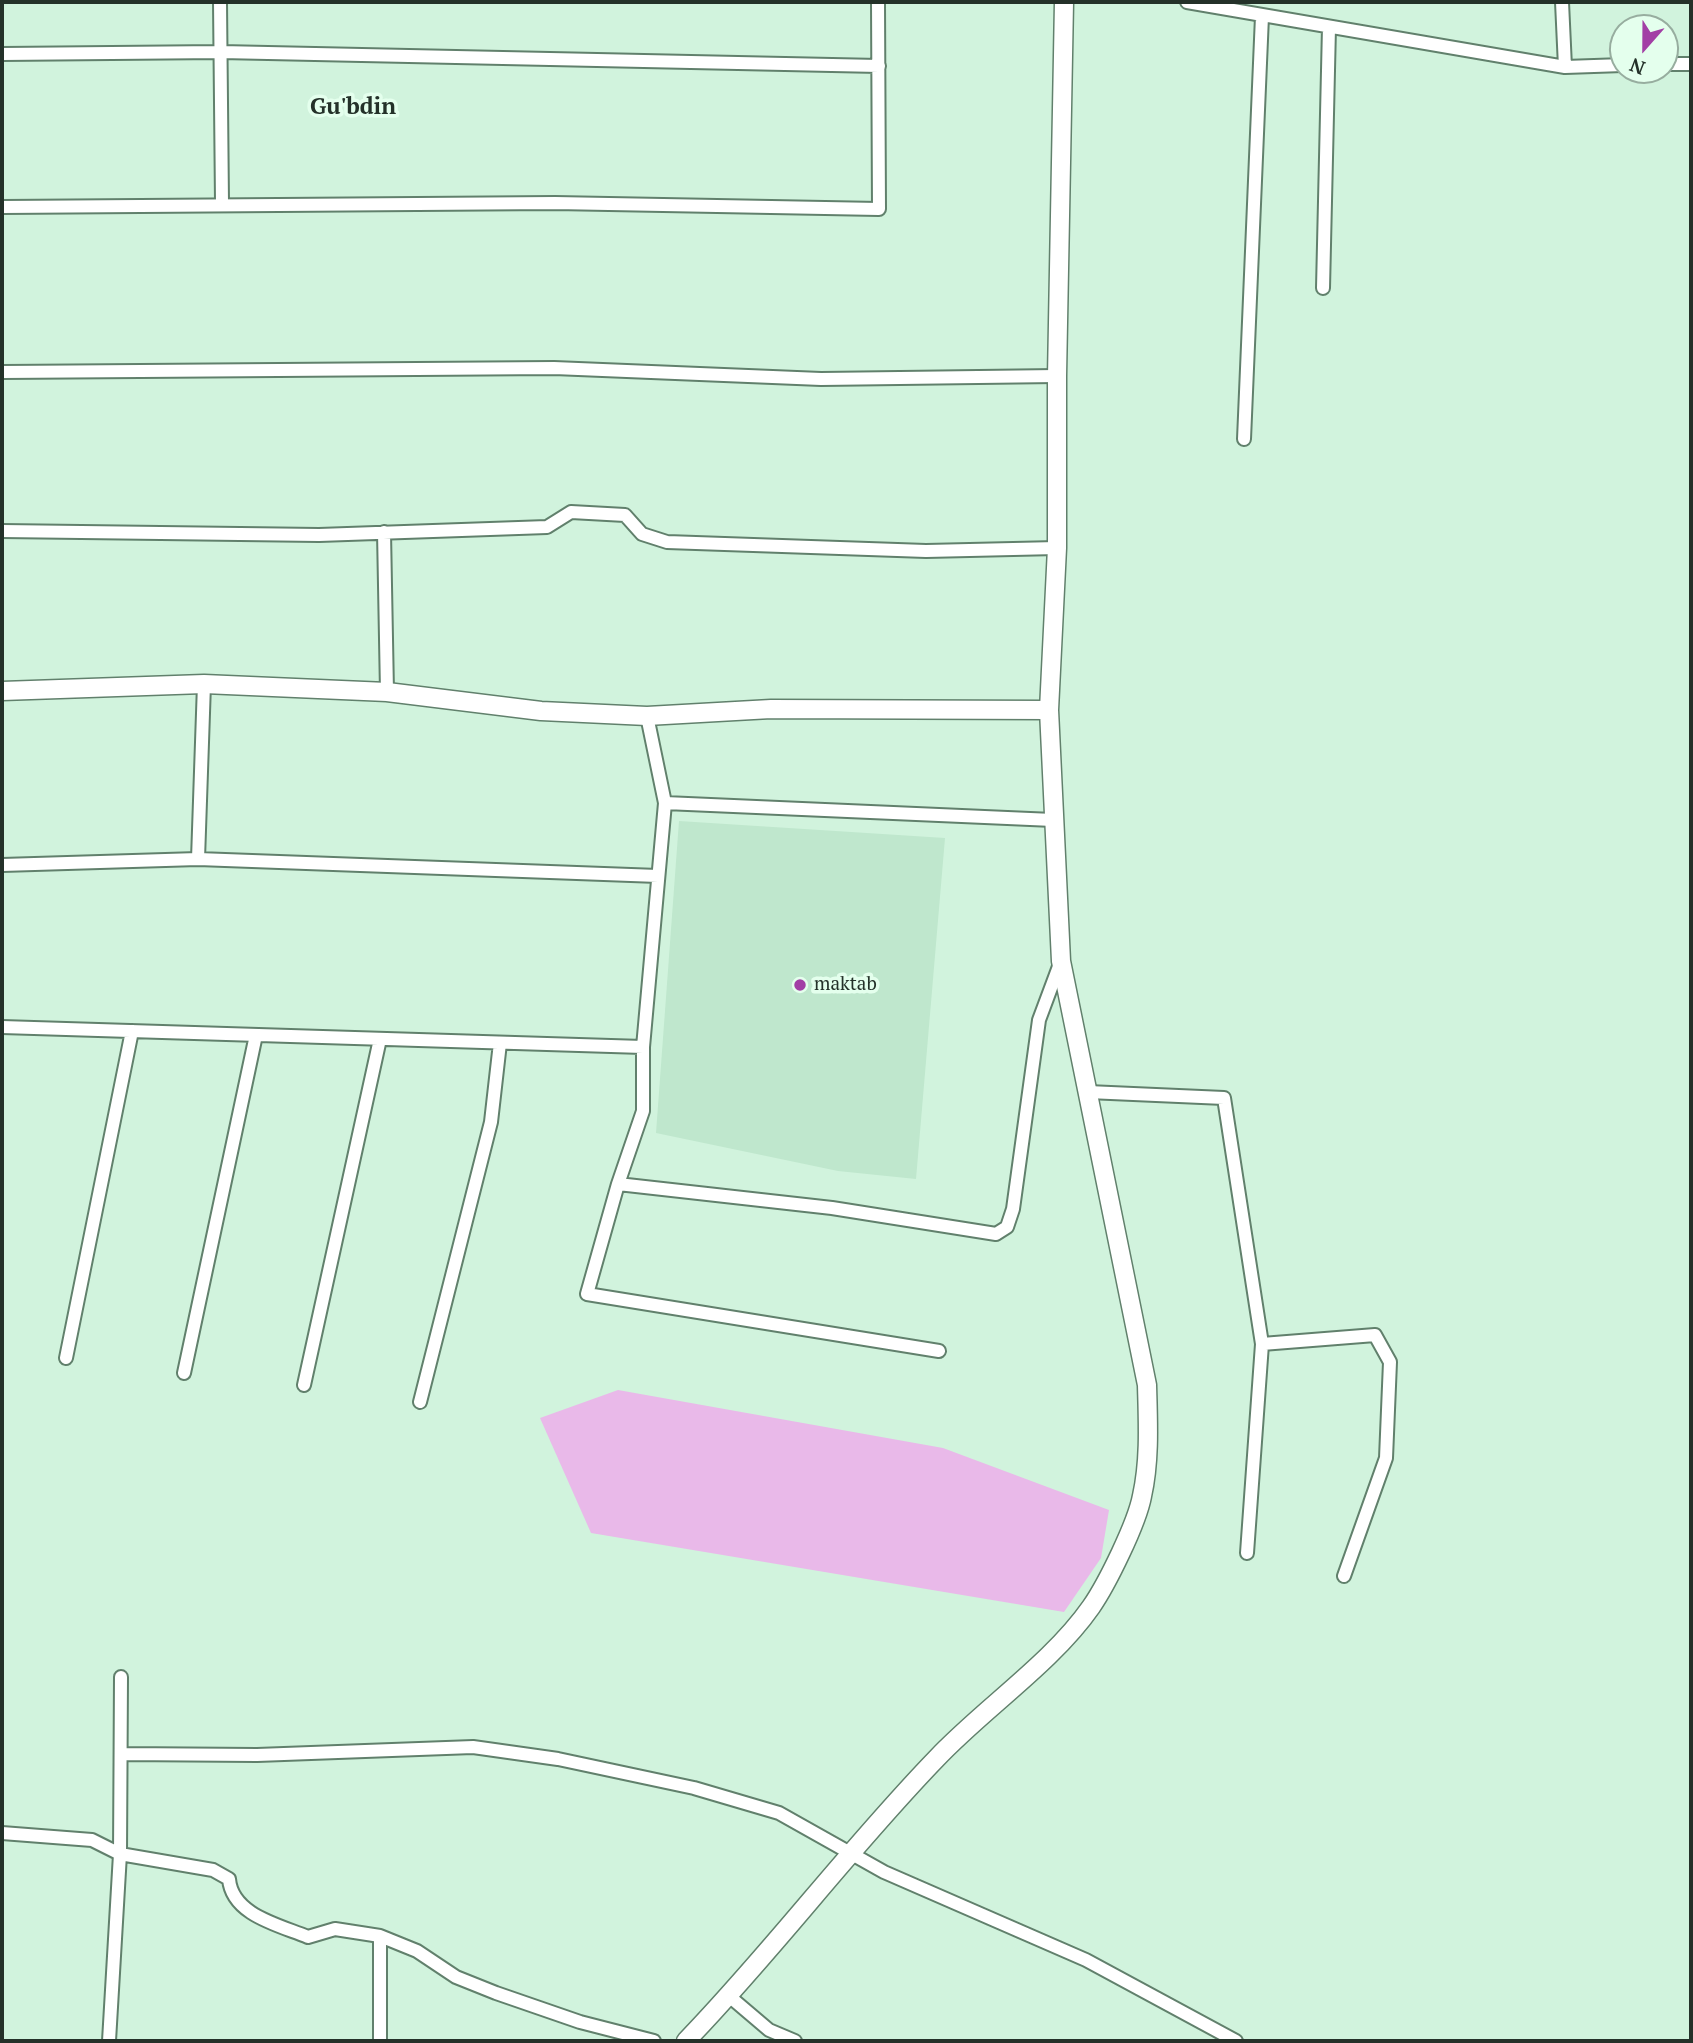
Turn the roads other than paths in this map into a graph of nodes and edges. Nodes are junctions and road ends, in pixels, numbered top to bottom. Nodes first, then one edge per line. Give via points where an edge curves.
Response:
1 (220, 2) edge
2 (878, 2) edge
3 (1064, 2) edge
4 (1187, 2) edge
5 (1562, 2) edge
6 (1262, 16) junction
7 (1329, 27) junction
8 (221, 52) junction
9 (2, 54) edge
10 (1609, 65) edge
11 (878, 66) junction
12 (1565, 67) junction
13 (222, 203) junction
14 (2, 207) edge
15 (1323, 288) dead end
16 (2, 372) edge
17 (1056, 376) junction
18 (1244, 439) dead end
19 (2, 531) edge
20 (384, 532) junction
21 (1057, 548) junction
22 (204, 684) junction
23 (2, 691) edge
24 (387, 692) junction
25 (1049, 710) junction
26 (647, 716) junction
27 (665, 803) junction
28 (1053, 820) junction
29 (198, 859) junction
30 (2, 865) edge
31 (658, 876) junction
32 (1061, 961) junction
33 (2, 1027) edge
34 (132, 1031) junction
35 (256, 1035) junction
36 (380, 1039) junction
37 (500, 1042) junction
38 (643, 1047) junction
39 (1087, 1092) junction
40 (618, 1184) junction
41 (1262, 1344) junction
42 (939, 1351) dead end
43 (66, 1358) dead end
44 (184, 1373) dead end
45 (304, 1385) dead end
46 (420, 1402) dead end
47 (1247, 1553) dead end
48 (1344, 1576) dead end
49 (121, 1677) dead end
50 (121, 1754) junction
51 (2, 1833) edge
52 (851, 1852) junction
53 (120, 1854) junction
54 (380, 1936) junction
55 (729, 1996) junction
56 (109, 2041) edge
57 (380, 2041) edge
58 (654, 2041) edge
59 (686, 2041) edge
60 (795, 2041) edge
61 (1236, 2041) edge

1 - 8 street
2 - 11 street
3 - 17 street
4 - 6 street
5 - 12 street
6 - 7 street
6 - 18 street
7 - 12 street
7 - 15 street
8 - 9 street
8 - 11 street
8 - 13 street
10 - 12 street
11 - 13 street via 879,209
13 - 14 street
16 - 17 street via 554,368 821,379
17 - 21 street
19 - 20 street
20 - 21 street via 547,527 571,512 625,515 642,534 667,542 926,551
20 - 24 street
21 - 25 street
22 - 23 street
22 - 24 street
22 - 29 street
24 - 26 street via 541,711
25 - 26 street via 771,709
25 - 28 street
26 - 27 street
27 - 28 street
27 - 31 street
28 - 32 street
29 - 30 street
29 - 31 street
31 - 38 street
32 - 39 street
32 - 40 street via 1039,1020 1013,1209 1007,1227 996,1234 832,1208
33 - 34 street
34 - 35 street
34 - 43 street
35 - 36 street
35 - 44 street
36 - 37 street
36 - 45 street
37 - 38 street
37 - 46 street via 491,1122
38 - 40 street via 643,1111
39 - 41 street via 1224,1098
39 - 52 street via 1147,1385 1142,1498 1091,1607 937,1758
40 - 42 street via 587,1294
41 - 47 street
41 - 48 street via 1376,1335 1390,1362 1386,1458
49 - 50 street
50 - 52 street via 485,1749 558,1759 694,1788 779,1813
50 - 53 street
51 - 53 street via 92,1840
52 - 55 street
52 - 61 street via 884,1872 1086,1960
53 - 54 street via 213,1870 229,1879 230,1894 244,1909 308,1937 335,1928
53 - 56 street
54 - 57 street
54 - 58 street via 496,1993
55 - 59 street
55 - 60 street via 769,2030

